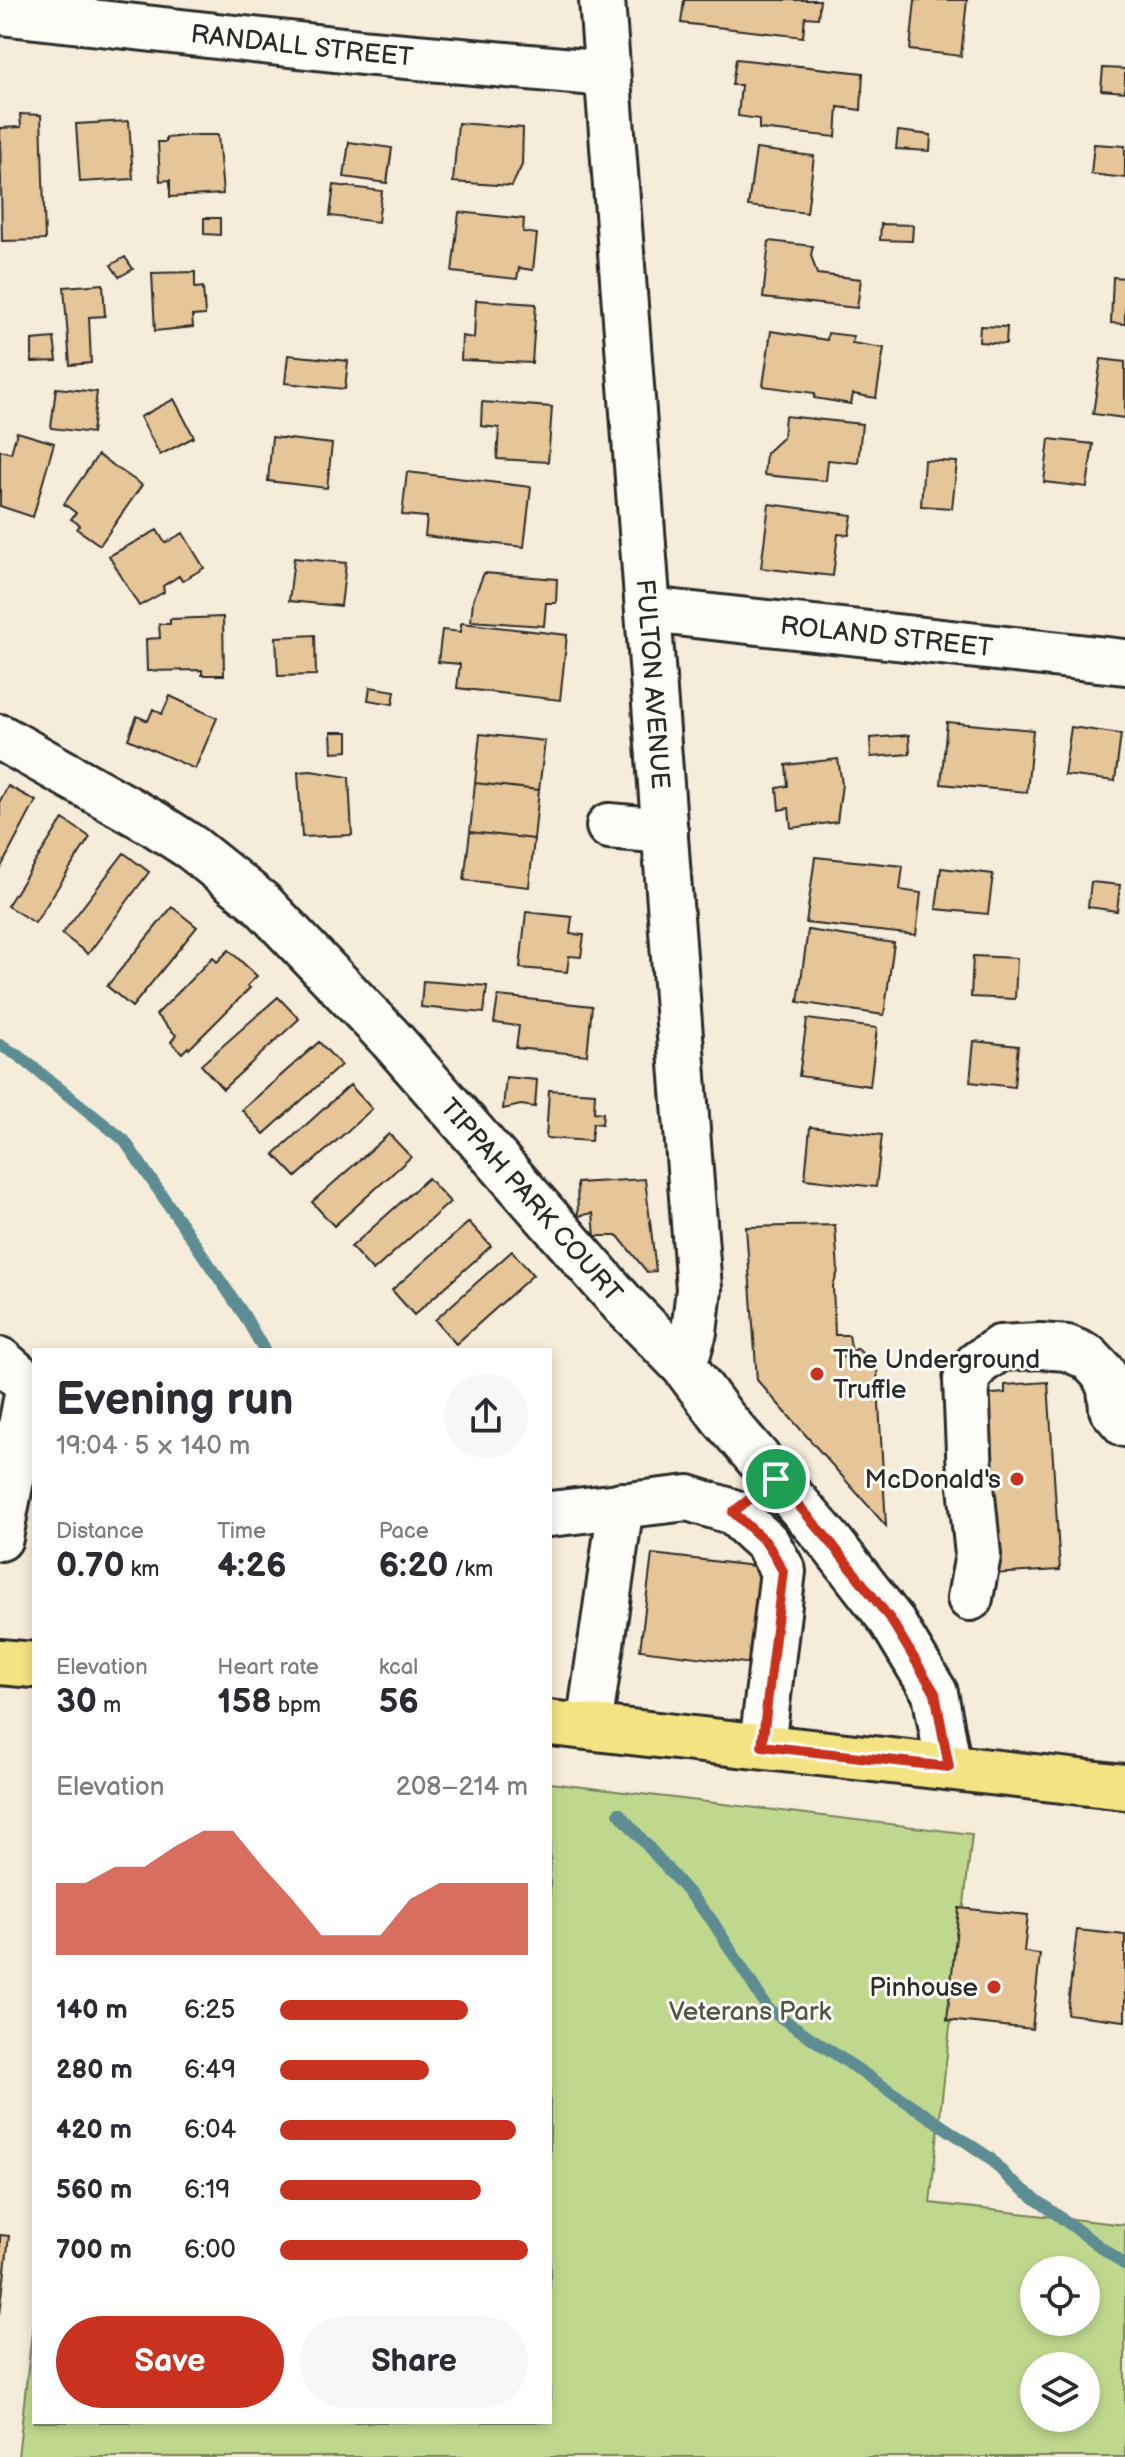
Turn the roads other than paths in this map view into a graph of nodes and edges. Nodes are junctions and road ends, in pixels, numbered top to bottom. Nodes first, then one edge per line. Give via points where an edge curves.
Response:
1 (602, 0) edge
2 (0, 12) edge
3 (607, 74) junction
4 (648, 610) junction
5 (1125, 662) edge
6 (0, 737) edge
7 (609, 826) dead end
8 (665, 831) junction
9 (684, 1366) junction
10 (21, 1378) edge
11 (1125, 1424) edge
12 (776, 1479) junction
13 (621, 1505) junction
14 (733, 1512) junction
15 (552, 1514) edge
16 (817, 1526) junction
17 (0, 1538) edge
18 (776, 1559) junction
19 (970, 1598) dead end
20 (0, 1662) edge
21 (32, 1665) edge
22 (570, 1725) edge
23 (762, 1746) junction
24 (949, 1767) junction
25 (1125, 1787) edge

1 - 3 street, FULTON AVENUE
2 - 3 street, RANDALL STREET
3 - 4 street, FULTON AVENUE
4 - 5 street, ROLAND STREET
4 - 8 street, FULTON AVENUE
6 - 9 street, TIPPAH PARK COURT via 155,824 261,903 390,1038
7 - 8 street
8 - 9 street, FULTON AVENUE via 699,1289
9 - 12 street, TIPPAH PARK COURT
10 - 17 street
11 - 19 street via 1112,1409 1103,1373 1088,1357 1067,1348 1000,1348 977,1364 966,1380 978,1555
12 - 14 street
12 - 16 street, TIPPAH PARK COURT
13 - 14 street via 688,1498
13 - 15 street
13 - 22 street
14 - 18 street via 767,1543
16 - 18 street
16 - 24 street, TIPPAH PARK COURT via 891,1620 935,1693
18 - 23 street via 783,1571
20 - 21 main road
22 - 23 main road
23 - 24 main road
24 - 25 main road

